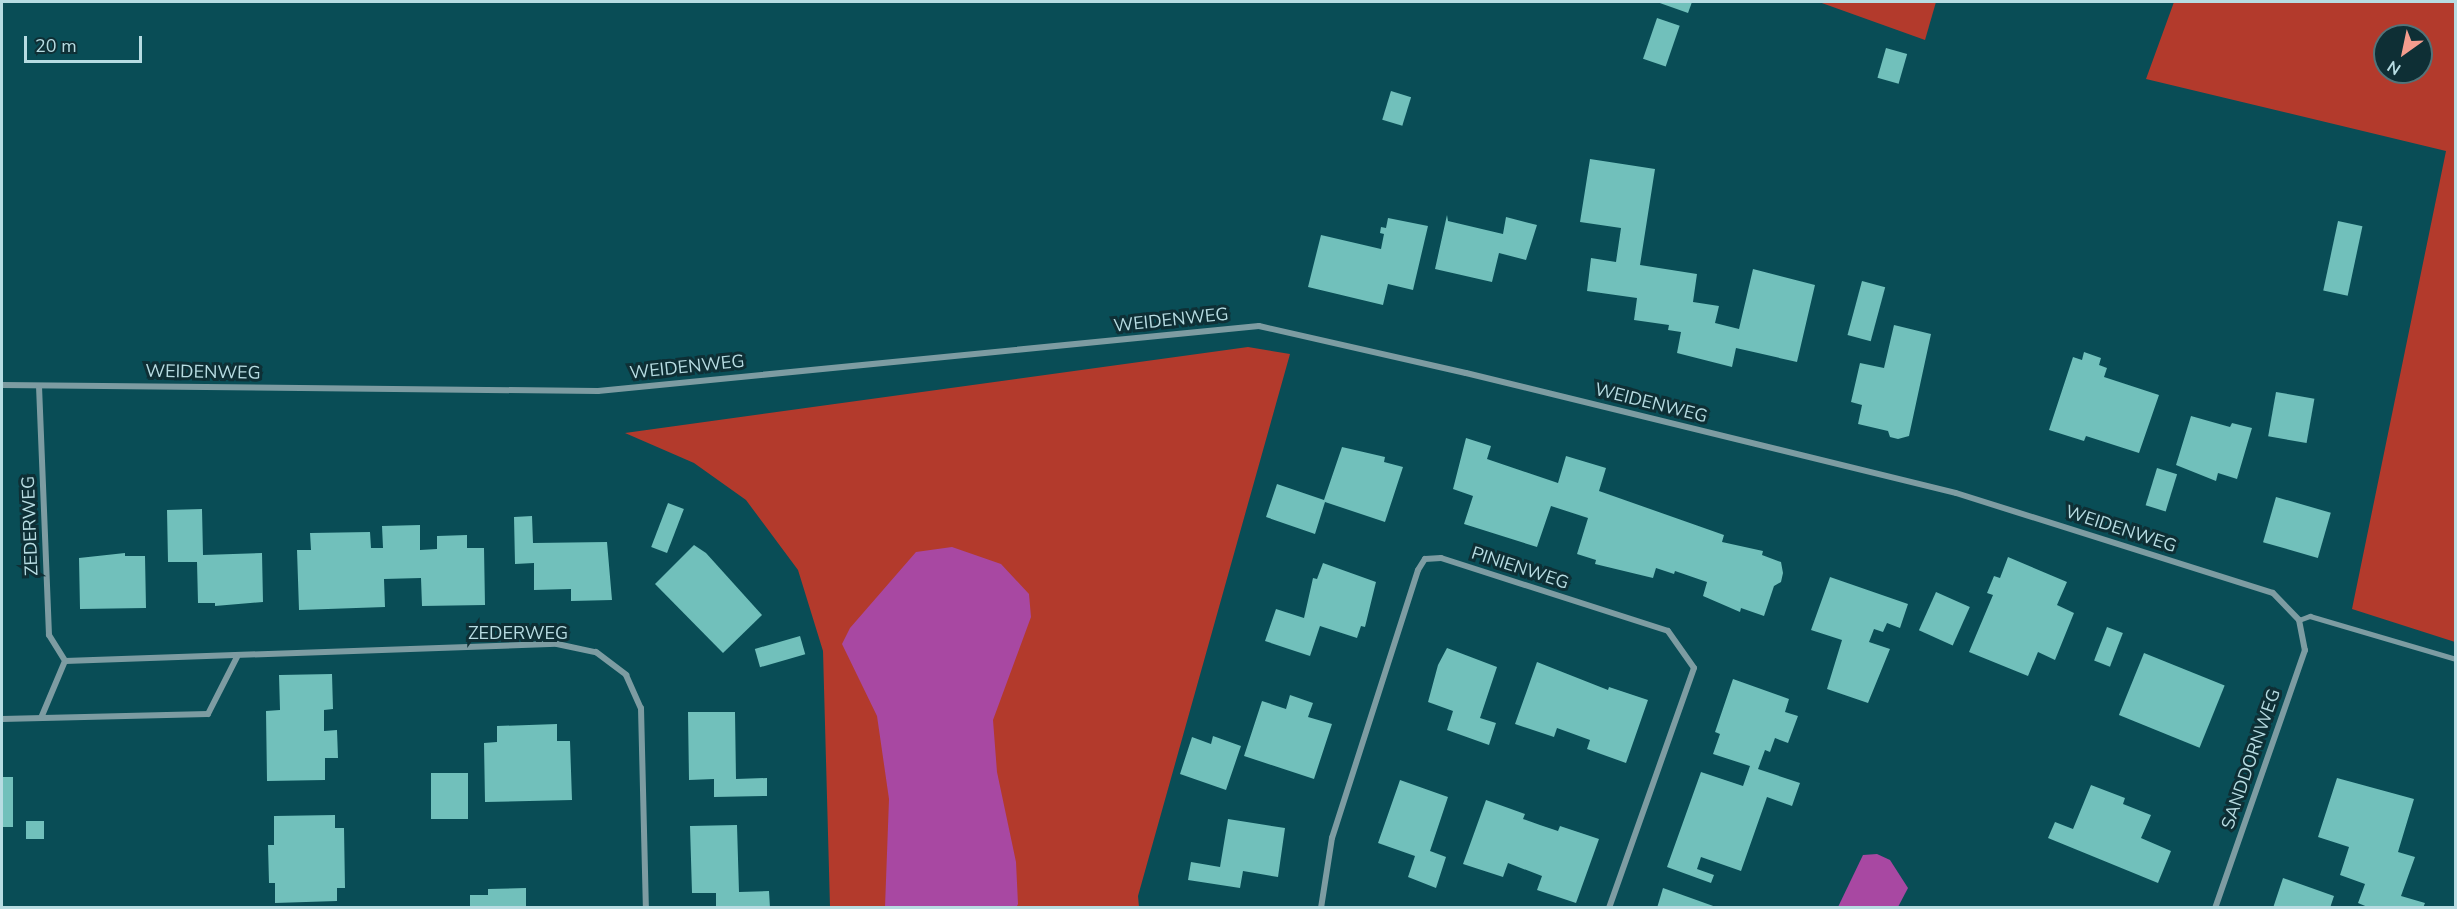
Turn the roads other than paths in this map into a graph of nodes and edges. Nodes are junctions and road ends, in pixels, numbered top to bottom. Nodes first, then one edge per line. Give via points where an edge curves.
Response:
1 (2, 385) edge
2 (39, 386) junction
3 (2300, 620) junction
4 (237, 657) junction
5 (2456, 659) edge
6 (64, 661) junction
7 (41, 718) junction
8 (2, 719) edge
9 (646, 908) edge
10 (1321, 908) edge
11 (1609, 908) edge
12 (2215, 908) edge

1 - 2 street, WEIDENWEG
2 - 3 street, WEIDENWEG via 598,391 1259,326 1956,493 2273,593
2 - 6 street, ZEDERWEG via 49,635
3 - 5 lane via 2310,616
3 - 12 street, SANDDORNWEG via 2305,650
4 - 6 street, ZEDERWEG
4 - 7 street via 208,714
4 - 9 street, ZEDERWEG via 557,644 596,652 626,675 641,708
6 - 7 street
7 - 8 street
10 - 11 street, PINIENWEG via 1332,838 1418,570 1425,559 1441,558 1668,631 1694,668

